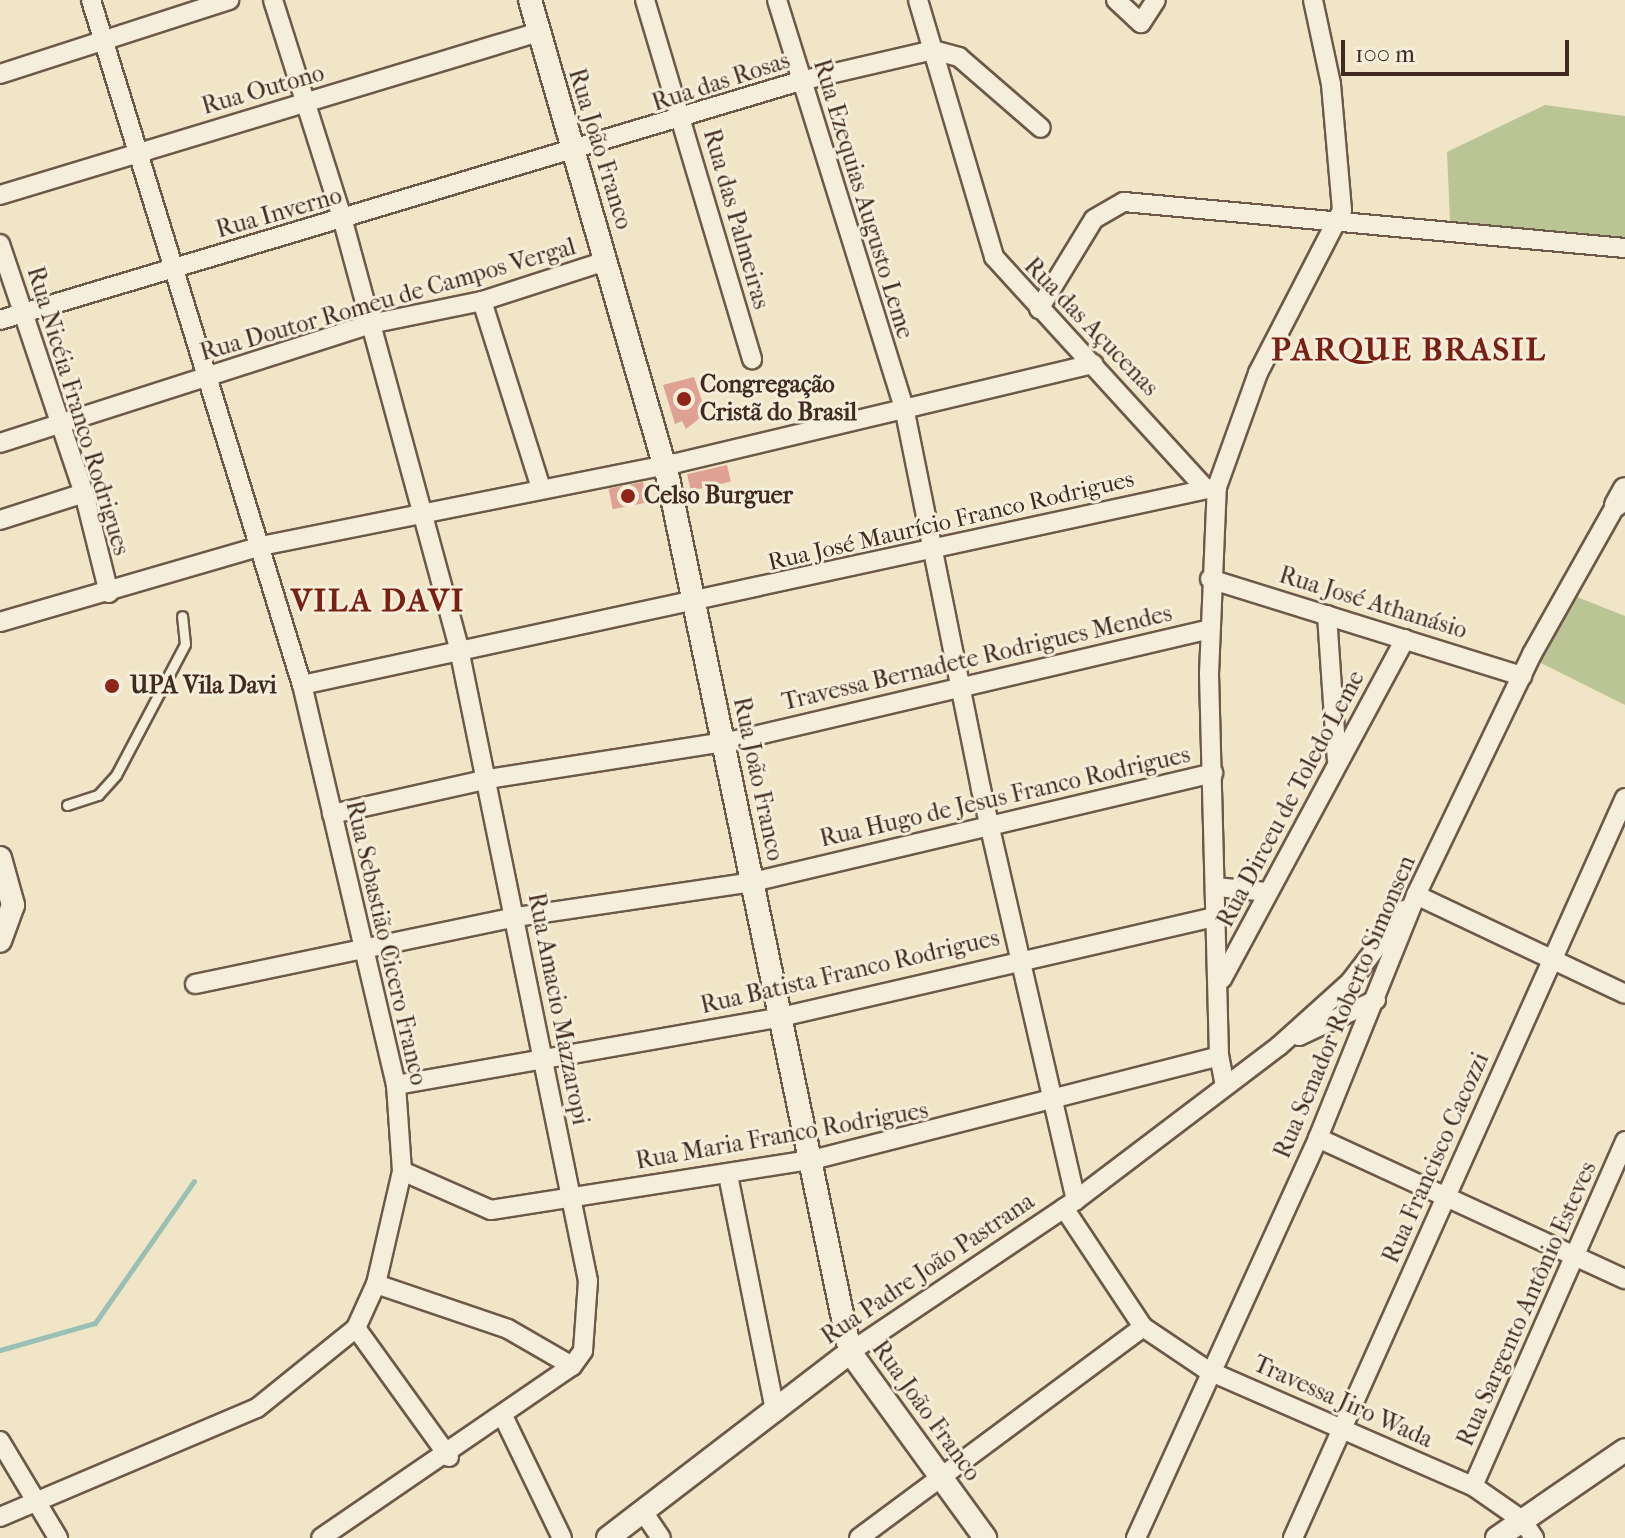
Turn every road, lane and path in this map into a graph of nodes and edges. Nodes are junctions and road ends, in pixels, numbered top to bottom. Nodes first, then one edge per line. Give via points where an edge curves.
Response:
1 (91, 0) edge
2 (229, 0) edge
3 (273, 0) edge
4 (530, 0) edge
5 (645, 0) edge
6 (777, 0) edge
7 (918, 0) edge
8 (1116, 0) edge
9 (1156, 0) edge
10 (1313, 0) edge
11 (539, 32) junction
12 (102, 37) junction
13 (933, 50) junction
14 (0, 74) edge
15 (800, 81) junction
16 (306, 103) junction
17 (683, 121) junction
18 (1041, 128) dead end
19 (571, 150) junction
20 (138, 151) junction
21 (0, 195) edge
22 (343, 221) junction
23 (1340, 221) junction
24 (0, 244) edge
25 (1625, 248) edge
26 (606, 261) junction
27 (175, 266) junction
28 (482, 301) junction
29 (1039, 309) junction
30 (23, 313) junction
31 (0, 320) edge
32 (370, 324) junction
33 (752, 359) dead end
34 (1093, 364) junction
35 (211, 376) junction
36 (905, 412) junction
37 (59, 422) junction
38 (0, 443) edge
39 (664, 465) junction
40 (1211, 487) junction
41 (541, 488) junction
42 (84, 493) junction
43 (1622, 499) edge
44 (425, 511) junction
45 (0, 520) edge
46 (261, 546) junction
47 (934, 551) junction
48 (1210, 579) junction
49 (109, 593) junction
50 (696, 603) junction
51 (1327, 615) junction
52 (182, 616) dead end
53 (0, 622) edge
54 (1209, 629) junction
55 (1405, 639) junction
56 (459, 649) junction
57 (1522, 676) junction
58 (959, 684) junction
59 (302, 685) junction
60 (722, 741) junction
61 (1337, 760) junction
62 (1213, 773) junction
63 (488, 779) junction
64 (1625, 798) edge
65 (67, 805) dead end
66 (332, 814) junction
67 (988, 821) junction
68 (0, 858) edge
69 (753, 882) junction
70 (1217, 887) junction
71 (1267, 892) junction
72 (1416, 895) junction
73 (1218, 916) junction
74 (516, 917) junction
75 (0, 941) edge
76 (365, 948) junction
77 (1021, 958) junction
78 (1548, 962) junction
79 (1220, 982) junction
80 (1350, 982) junction
81 (195, 984) dead end
82 (1625, 994) edge
83 (1376, 1000) junction
84 (781, 1017) junction
85 (1279, 1046) junction
86 (543, 1056) junction
87 (1219, 1056) junction
88 (396, 1085) junction
89 (1225, 1086) junction
90 (1049, 1097) junction
91 (1318, 1138) junction
92 (1625, 1141) edge
93 (812, 1160) junction
94 (402, 1171) junction
95 (728, 1175) junction
96 (1447, 1194) junction
97 (570, 1196) junction
98 (1070, 1204) junction
99 (1570, 1254) junction
100 (1625, 1279) edge
101 (376, 1284) junction
102 (1143, 1327) junction
103 (356, 1328) junction
104 (850, 1352) junction
105 (572, 1366) junction
106 (1207, 1370) junction
107 (775, 1411) junction
108 (504, 1418) junction
109 (1344, 1426) junction
110 (0, 1441) edge
111 (1625, 1450) edge
112 (449, 1457) junction
113 (943, 1479) junction
114 (1473, 1486) junction
115 (39, 1505) junction
116 (644, 1513) junction
117 (0, 1517) edge
118 (1528, 1529) edge
119 (58, 1538) edge
120 (321, 1538) edge
121 (562, 1538) edge
122 (608, 1538) edge
123 (661, 1538) edge
124 (859, 1538) edge
125 (985, 1538) edge
126 (1136, 1538) edge
127 (1293, 1538) edge
128 (1497, 1538) edge

1 - 12 street, Rua Sebastião Cicero Franco
2 - 12 street
3 - 16 street, Rua Amacio Mazzaropi
4 - 11 street, Rua João Franco
5 - 17 street, Rua das Palmeiras
6 - 15 street, Rua Ezequias Augusto Leme
7 - 13 street, Rua das Açucenas
8 - 9 street via 1141,23
10 - 23 street via 1336,118
11 - 16 street, Rua Outono
11 - 19 street, Rua João Franco
12 - 14 street
12 - 20 street, Rua Sebastião Cicero Franco
13 - 15 street, Rua das Rosas
13 - 18 street via 959,57
13 - 29 street, Rua das Açucenas via 994,257
15 - 17 street, Rua das Rosas
15 - 36 street, Rua Ezequias Augusto Leme
16 - 20 street, Rua Outono
16 - 22 street, Rua Amacio Mazzaropi
17 - 19 street, Rua das Rosas
17 - 33 street, Rua das Palmeiras
19 - 22 street, Rua Inverno
19 - 26 street, Rua João Franco
20 - 21 street, Rua Outono
20 - 27 street, Rua Sebastião Cicero Franco
22 - 27 street, Rua Inverno
22 - 32 street, Rua Amacio Mazzaropi
23 - 25 street
23 - 29 street via 1109,206
23 - 40 street via 1258,373
24 - 30 street, Rua Nicéia Franco Rodrigues
26 - 28 street, Rua Doutor Romeu de Campos Vergal
26 - 39 street, Rua João Franco
27 - 30 street, Rua Inverno
27 - 35 street, Rua Sebastião Cicero Franco
28 - 32 street, Rua Doutor Romeu de Campos Vergal
28 - 41 street
29 - 34 street, Rua das Açucenas
30 - 31 street, Rua Inverno
30 - 37 street, Rua Nicéia Franco Rodrigues
32 - 35 street, Rua Doutor Romeu de Campos Vergal
32 - 44 street, Rua Amacio Mazzaropi
34 - 36 street
34 - 40 street, Rua das Açucenas
35 - 37 street, Rua Doutor Romeu de Campos Vergal
35 - 46 street, Rua Sebastião Cicero Franco
36 - 39 street
36 - 47 street, Rua Ezequias Augusto Leme
37 - 38 street, Rua Doutor Romeu de Campos Vergal
37 - 42 street, Rua Nicéia Franco Rodrigues
39 - 41 street
39 - 50 street, Rua João Franco
40 - 47 street, Rua José Maurício Franco Rodrigues
40 - 48 street
41 - 44 street
42 - 45 street
42 - 49 street, Rua Nicéia Franco Rodrigues
43 - 57 street, Rua Senador Roberto Simonsen
44 - 46 street
44 - 56 street, Rua Amacio Mazzaropi
46 - 49 street
46 - 59 street, Rua Sebastião Cicero Franco
47 - 50 street, Rua José Maurício Franco Rodrigues
47 - 58 street, Rua Ezequias Augusto Leme
48 - 51 street, Rua José Athanásio
48 - 54 street
49 - 53 street
50 - 56 street, Rua José Maurício Franco Rodrigues
50 - 60 street, Rua João Franco
51 - 55 street, Rua José Athanásio
51 - 61 street
52 - 65 lane via 185,644 116,775 98,795
54 - 58 street, Travessa Bernadete Rodrigues Mendes
54 - 62 street
55 - 57 street, Rua José Athanásio
55 - 61 street, Rua Dirceu de Toledo Leme
56 - 59 street, Rua José Maurício Franco Rodrigues
56 - 63 street, Rua Amacio Mazzaropi
57 - 72 street, Rua Senador Roberto Simonsen
58 - 60 street, Travessa Bernadete Rodrigues Mendes
58 - 67 street, Rua Ezequias Augusto Leme
59 - 66 street, Rua Sebastião Cicero Franco
60 - 63 street, Travessa Bernadete Rodrigues Mendes
60 - 69 street, Rua João Franco
61 - 71 street, Rua Dirceu de Toledo Leme
62 - 67 street, Rua Hugo de Jesus Franco Rodrigues
62 - 70 street
63 - 66 street, Travessa Bernadete Rodrigues Mendes
63 - 74 street, Rua Amacio Mazzaropi
64 - 78 street, Rua Francisco Cacozzi
66 - 76 street, Rua Sebastião Cicero Franco
67 - 69 street, Rua Hugo de Jesus Franco Rodrigues
67 - 77 street, Rua Ezequias Augusto Leme
68 - 75 street via 13,905
69 - 74 street, Rua Hugo de Jesus Franco Rodrigues
69 - 84 street, Rua João Franco
70 - 71 street
70 - 73 street
71 - 79 street, Rua Dirceu de Toledo Leme
72 - 78 street
72 - 80 street, Rua Padre João Pastrana
72 - 83 street, Rua Senador Roberto Simonsen
73 - 77 street, Rua Batista Franco Rodrigues
73 - 79 street
74 - 76 street, Rua Hugo de Jesus Franco Rodrigues
74 - 86 street, Rua Amacio Mazzaropi
76 - 81 street, Rua Hugo de Jesus Franco Rodrigues
76 - 88 street, Rua Sebastião Cicero Franco
77 - 84 street, Rua Batista Franco Rodrigues
77 - 90 street, Rua Ezequias Augusto Leme
78 - 82 street
78 - 96 street, Rua Francisco Cacozzi
79 - 87 street
80 - 83 street
80 - 85 street, Rua Padre João Pastrana
83 - 85 street, Rua Padre João Pastrana
83 - 91 street, Rua Senador Roberto Simonsen
84 - 86 street, Rua Batista Franco Rodrigues
84 - 93 street, Rua João Franco
85 - 89 street, Rua Padre João Pastrana
86 - 88 street, Rua Batista Franco Rodrigues
86 - 97 street, Rua Amacio Mazzaropi
87 - 89 street
87 - 90 street, Rua Maria Franco Rodrigues
88 - 94 street, Rua Sebastião Cicero Franco
89 - 98 street, Rua Padre João Pastrana
90 - 93 street, Rua Maria Franco Rodrigues via 945,1131
90 - 98 street, Rua Ezequias Augusto Leme
91 - 96 street
91 - 106 street, Rua Senador Roberto Simonsen
92 - 99 street, Rua Sargento Antônio Esteves
93 - 95 street, Rua Maria Franco Rodrigues
93 - 104 street, Rua João Franco
94 - 97 street, Rua Maria Franco Rodrigues via 491,1210
94 - 101 street, Rua Sebastião Cicero Franco
95 - 97 street, Rua Maria Franco Rodrigues
95 - 107 street
96 - 99 street
96 - 109 street, Rua Francisco Cacozzi
97 - 105 street, Rua Amacio Mazzaropi via 588,1281 583,1351
98 - 102 street, Rua Ezequias Augusto Leme
98 - 104 street, Rua Padre João Pastrana
99 - 100 street
99 - 114 street, Rua Sargento Antônio Esteves
101 - 103 street, Rua Sebastião Cicero Franco
101 - 105 street via 508,1329
102 - 106 street, Travessa Jiro Wada
102 - 113 street
103 - 112 street
103 - 115 street, Rua Sebastião Cicero Franco via 257,1408
104 - 107 street, Rua Padre João Pastrana
104 - 113 street, Rua João Franco
105 - 108 street
106 - 109 street, Travessa Jiro Wada
106 - 126 street, Rua Senador Roberto Simonsen
107 - 116 street, Rua Padre João Pastrana
108 - 112 street
108 - 121 street
109 - 114 street, Travessa Jiro Wada
109 - 127 street, Rua Francisco Cacozzi
110 - 115 street
111 - 118 street
112 - 120 street
113 - 124 street
113 - 125 street, Rua João Franco
114 - 118 street, Travessa Jiro Wada
115 - 117 street, Rua Sebastião Cicero Franco
115 - 119 street
116 - 122 street, Rua Padre João Pastrana
116 - 123 street
118 - 128 street

